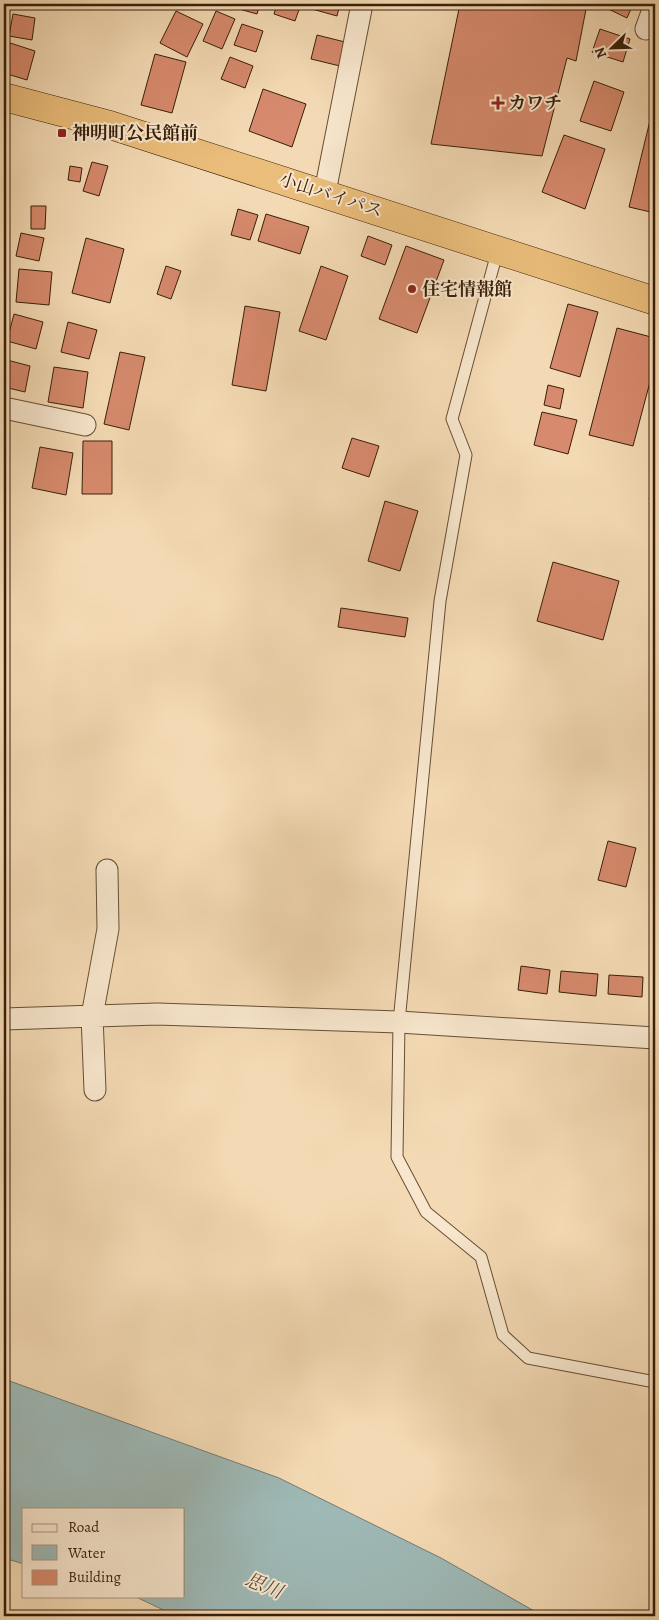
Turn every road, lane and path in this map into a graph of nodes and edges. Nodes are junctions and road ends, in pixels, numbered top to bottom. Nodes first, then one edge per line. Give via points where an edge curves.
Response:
1 (362, 4) edge
2 (655, 4) edge
3 (646, 29) dead end
4 (4, 97) edge
5 (324, 192) junction
6 (498, 249) junction
7 (655, 301) edge
8 (4, 408) edge
9 (84, 425) dead end
10 (107, 870) dead end
11 (92, 1016) junction
12 (4, 1020) edge
13 (400, 1022) junction
14 (655, 1038) edge
15 (95, 1090) dead end
16 (655, 1382) edge

1 - 5 street
2 - 3 street
4 - 5 highway, 小山バイパス via 110,125
5 - 6 highway, 小山バイパス
6 - 7 highway, 小山バイパス
6 - 13 lane via 452,419 466,455 440,601
8 - 9 street
10 - 11 street via 108,929
11 - 12 street
11 - 13 street via 157,1014
11 - 15 street
13 - 14 street
13 - 16 lane via 397,1156 426,1212 481,1258 503,1335 528,1358

